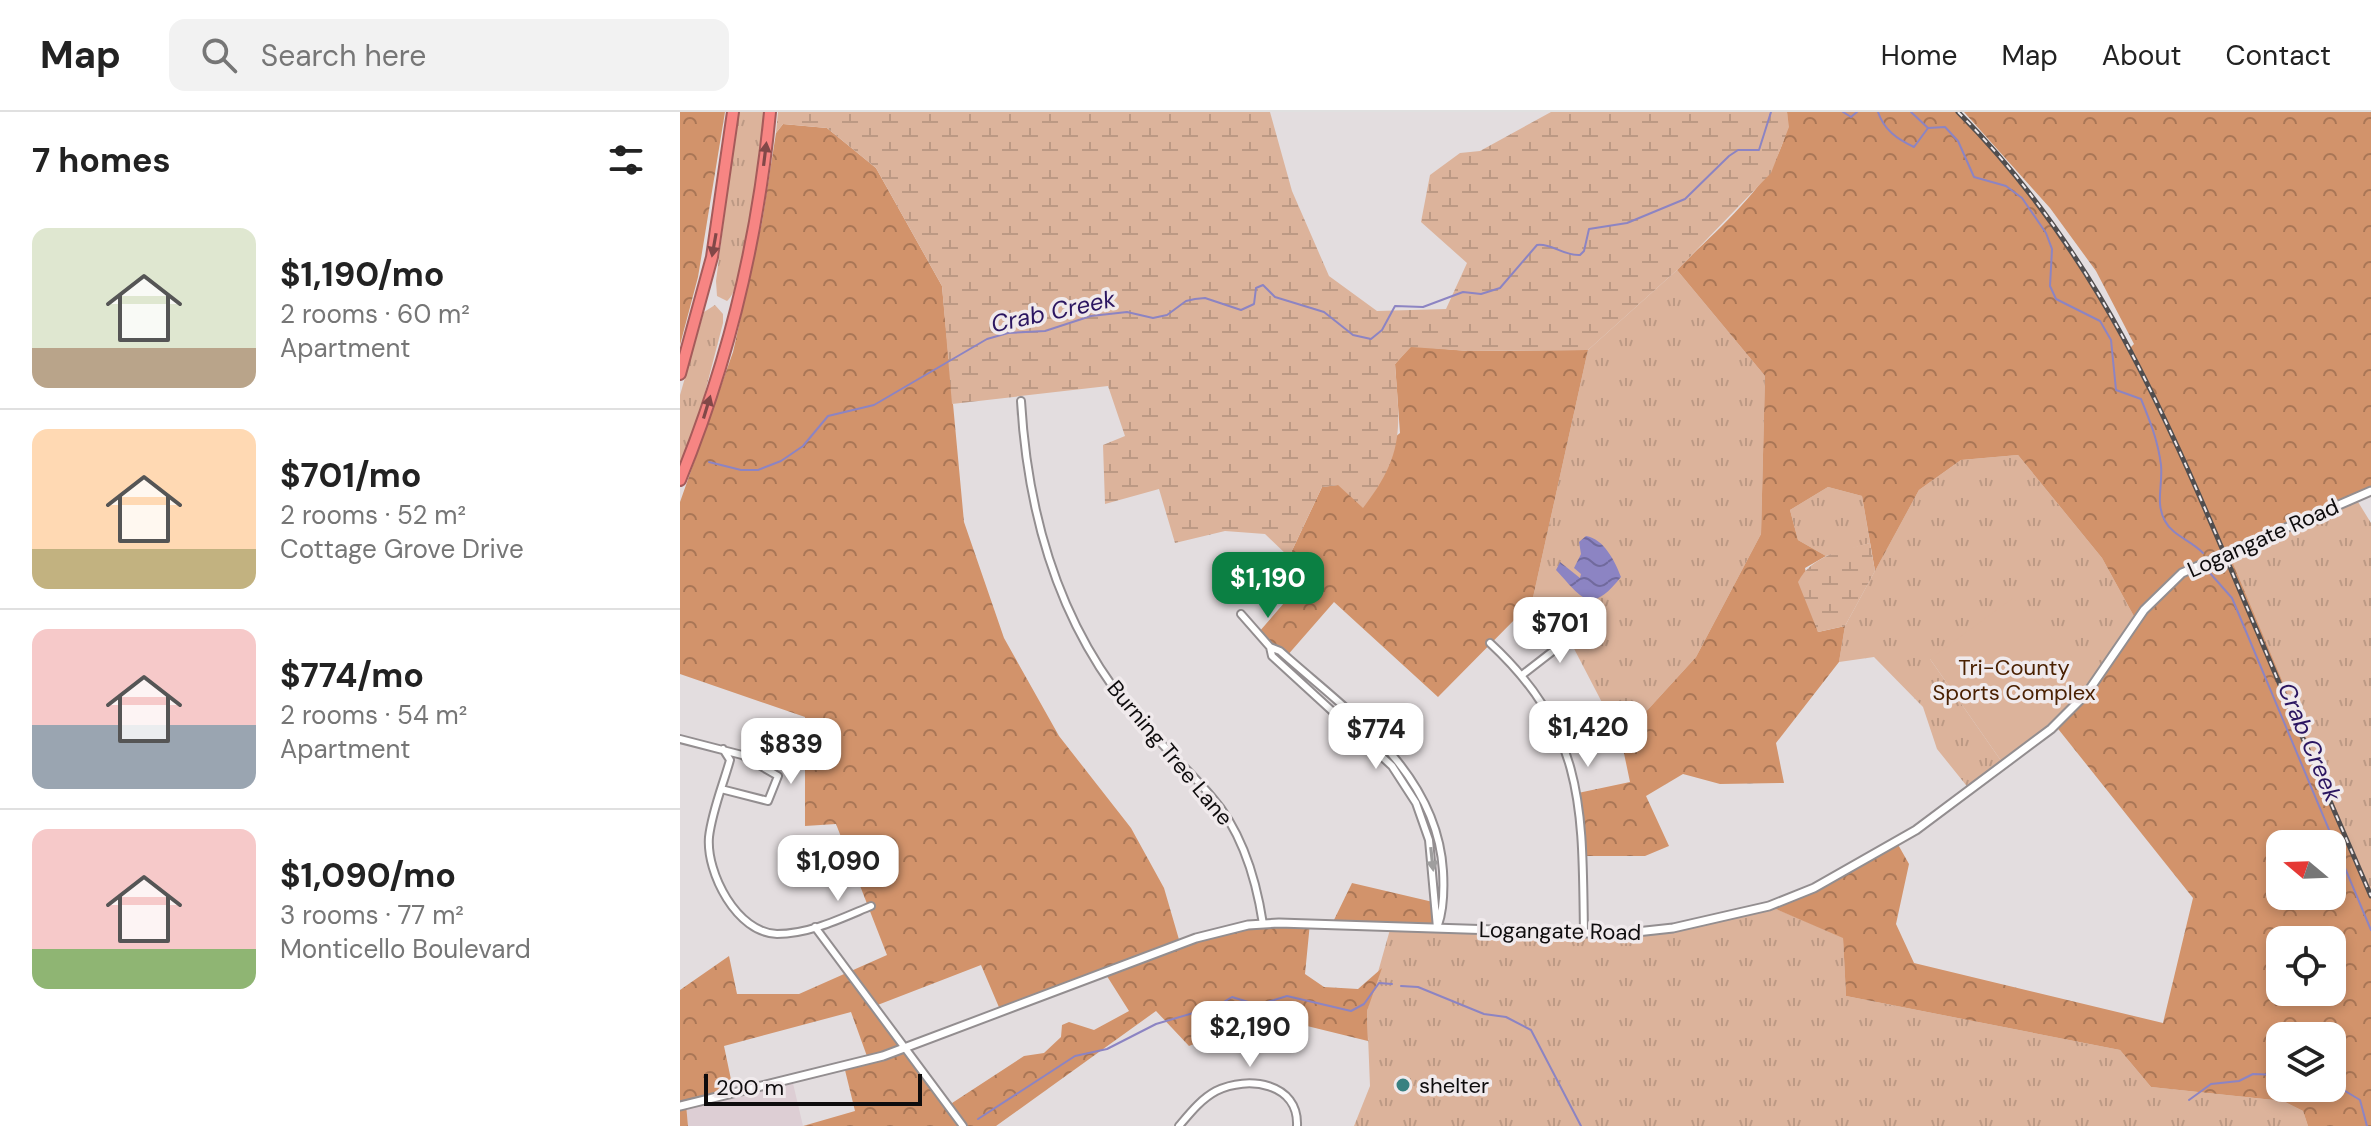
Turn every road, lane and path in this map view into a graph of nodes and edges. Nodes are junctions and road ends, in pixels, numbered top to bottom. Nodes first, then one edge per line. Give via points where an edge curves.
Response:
1 (733, 112) edge
2 (770, 112) edge
3 (680, 374) edge
4 (1021, 401) dead end
5 (680, 480) edge
6 (2371, 491) edge
7 (1241, 614) dead end
8 (1580, 630) dead end
9 (1490, 643) dead end
10 (1522, 675) junction
11 (680, 739) edge
12 (723, 749) junction
13 (721, 789) junction
14 (871, 906) dead end
15 (1263, 924) junction
16 (815, 927) junction
17 (1437, 928) junction
18 (1584, 934) junction
19 (904, 1049) junction
20 (680, 1106) edge
21 (963, 1126) edge
22 (1179, 1126) edge
23 (1297, 1126) edge

1 -> 3 highway via 708,277
5 -> 2 highway via 736,310
4 - 15 street, Burning Tree Lane via 1032,501 1068,611 1113,688 1229,821 1251,869
6 - 18 street, Logangate Road via 2193,567 2172,581 2144,610 2096,682 2065,717 1936,816 1873,855 1769,906 1647,933
7 - 17 street via 1395,764 1429,840
8 - 10 street
9 - 10 street
10 - 18 street via 1554,724 1575,781 1582,828
11 - 12 street
12 - 13 street via 730,757
12 - 13 street via 778,776 768,801
13 - 16 street via 709,847 735,910 751,926 767,932
14 - 16 street
15 - 17 street, Logangate Road
15 - 19 street, Logangate Road via 1196,938
16 - 19 street
17 - 18 street, Logangate Road
19 - 20 street, Logangate Road
19 - 21 street
22 - 23 street via 1213,1093 1254,1084 1286,1094

